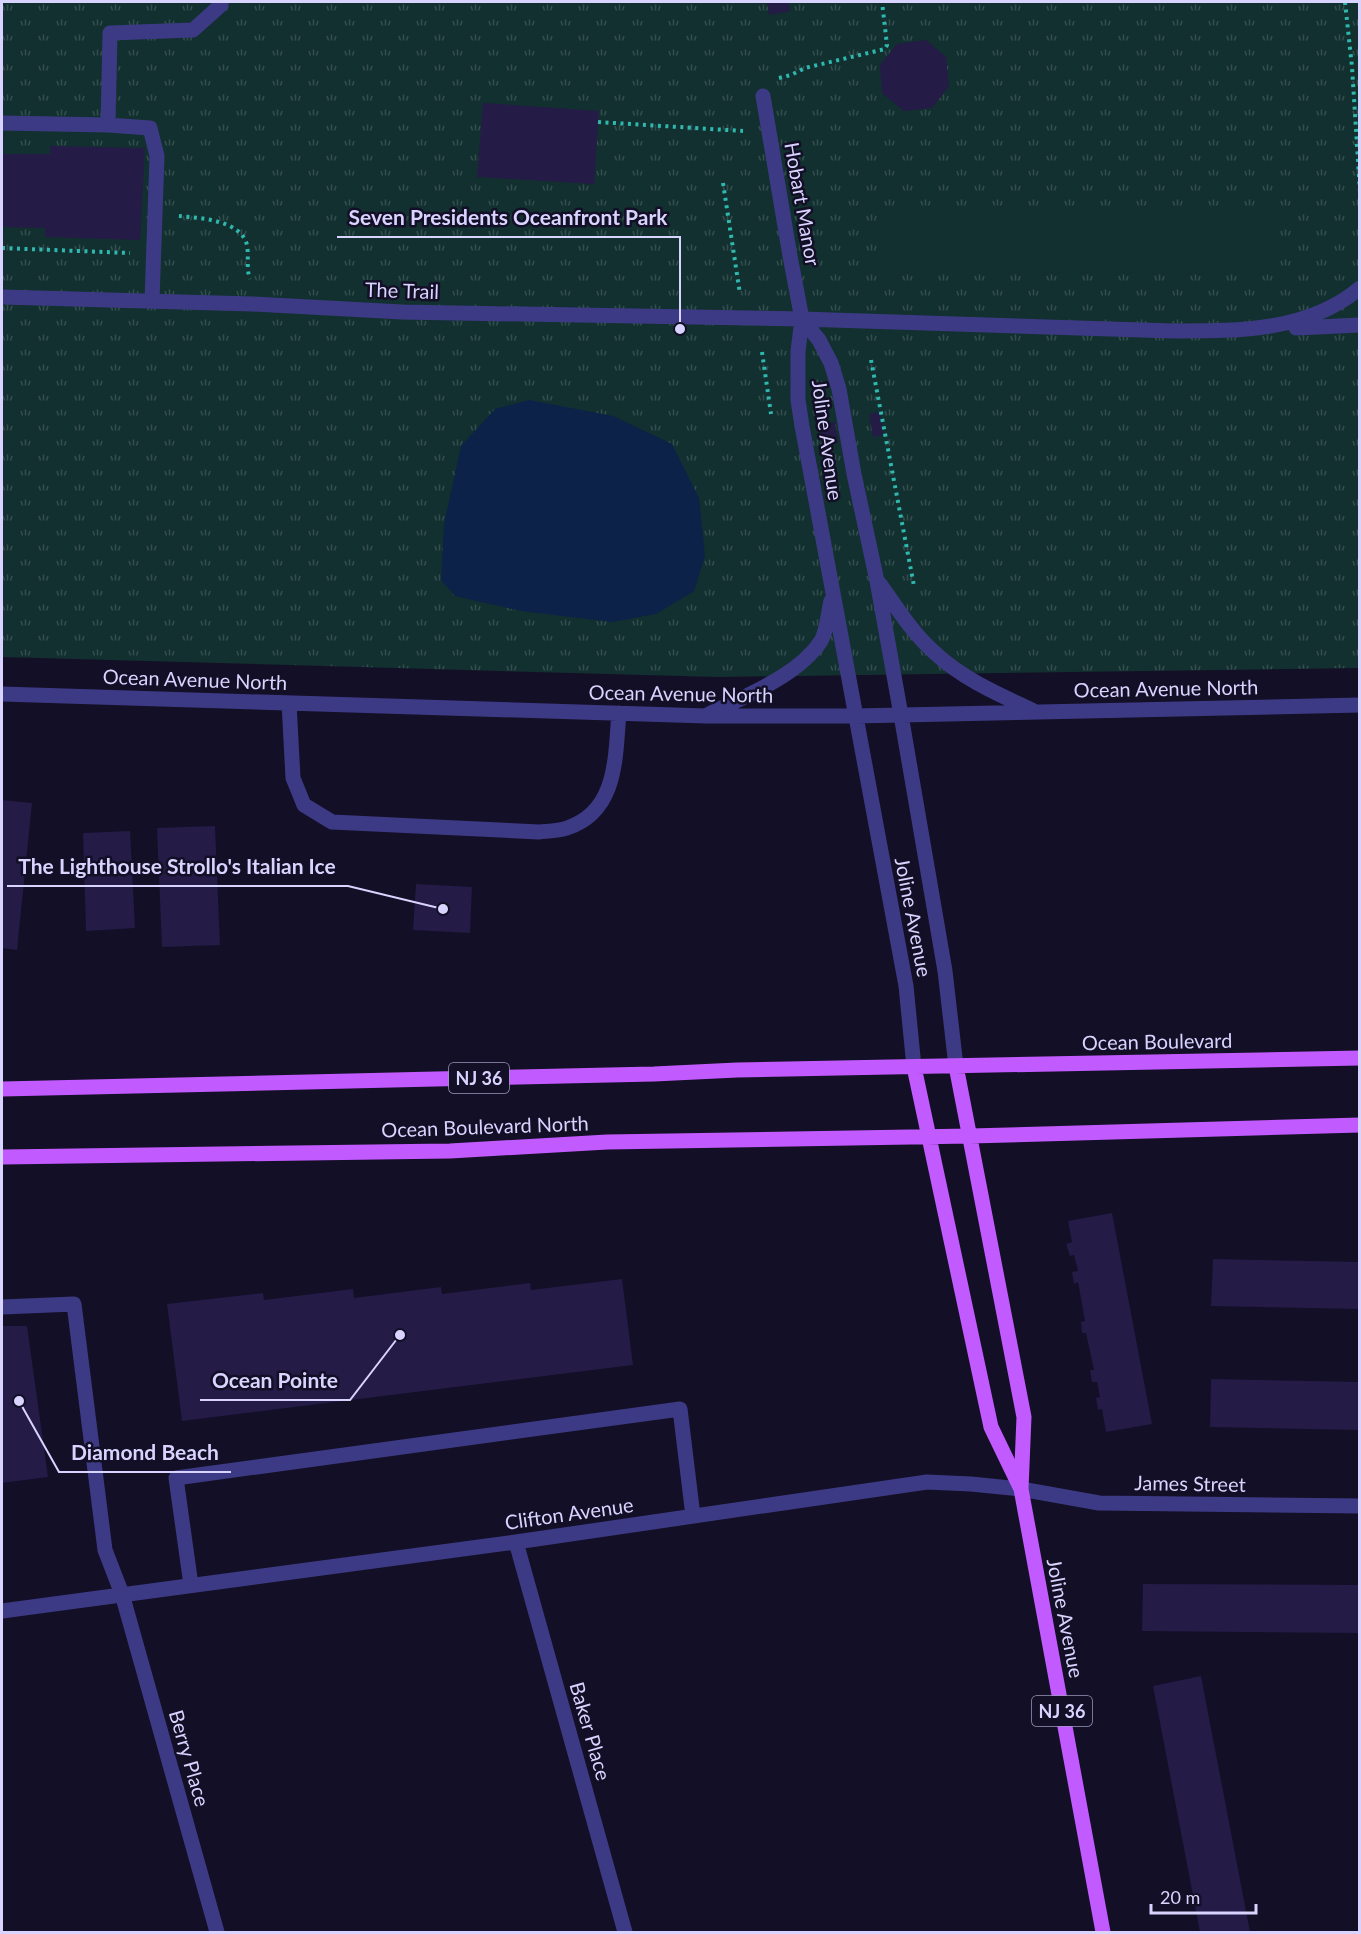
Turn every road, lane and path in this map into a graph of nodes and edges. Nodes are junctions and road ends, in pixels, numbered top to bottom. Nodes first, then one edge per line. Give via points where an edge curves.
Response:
1 (221, 2) edge
2 (882, 2) edge
3 (1345, 2) edge
4 (764, 96) junction
5 (598, 122) dead end
6 (2, 123) edge
7 (108, 125) junction
8 (723, 183) dead end
9 (1359, 192) edge
10 (156, 214) junction
11 (2, 248) edge
12 (155, 254) junction
13 (255, 283) dead end
14 (1359, 288) edge
15 (749, 293) dead end
16 (741, 295) junction
17 (732, 296) dead end
18 (2, 297) edge
19 (152, 301) junction
20 (802, 319) junction
21 (1359, 325) edge
22 (1227, 331) junction
23 (871, 360) dead end
24 (878, 581) junction
25 (915, 592) dead end
26 (832, 595) junction
27 (2, 694) edge
28 (290, 703) junction
29 (1359, 705) edge
30 (1034, 711) junction
31 (619, 713) junction
32 (901, 715) junction
33 (706, 716) junction
34 (855, 716) junction
35 (1359, 1058) edge
36 (956, 1066) junction
37 (914, 1067) junction
38 (2, 1089) edge
39 (1359, 1125) edge
40 (927, 1136) junction
41 (970, 1136) junction
42 (2, 1157) edge
43 (2, 1307) edge
44 (1021, 1489) junction
45 (1359, 1506) edge
46 (693, 1516) junction
47 (516, 1542) junction
48 (191, 1585) junction
49 (122, 1594) junction
50 (2, 1611) edge
51 (217, 1932) edge
52 (625, 1932) edge
53 (1103, 1932) edge

1 - 7 street via 194,30 110,33
2 - 4 path via 885,49 770,80 763,89
3 - 9 path
4 - 5 path via 758,101 757,124 751,130
4 - 20 street, Hobart Manor
6 - 7 street
7 - 10 street via 150,128 158,156
8 - 16 path
10 - 12 street
10 - 13 path via 213,220 237,231 247,244 248,273
11 - 12 path
12 - 19 street
14 - 22 street via 1344,302 1311,317
15 - 16 path
16 - 17 path
18 - 19 street, The Trail
19 - 20 street, The Trail via 402,312
20 - 22 street, The Trail
20 - 24 street, Joline Avenue via 819,340 839,389
20 - 26 street, Joline Avenue via 798,400
21 - 22 street
23 - 25 path
24 - 30 street via 916,634 936,654 989,690
24 - 32 street, Joline Avenue
26 - 33 street via 822,640 802,663
26 - 34 street, Joline Avenue
27 - 28 street, Ocean Avenue North
28 - 31 street, Ocean Avenue North
28 - 31 street via 293,778 304,805 332,822 539,832 567,828 593,814 609,789
29 - 30 street, Ocean Avenue North
30 - 32 street, Ocean Avenue North
31 - 33 street, Ocean Avenue North
32 - 34 street, Ocean Avenue North
32 - 36 street, Joline Avenue via 945,971
33 - 34 street, Ocean Avenue North
34 - 37 street, Joline Avenue via 906,986
35 - 36 main road, Ocean Boulevard
36 - 37 main road, NJ 36
36 - 41 main road, Joline Avenue / NJ 36
37 - 38 main road, NJ 36
37 - 40 main road, Joline Avenue
39 - 41 main road
40 - 41 main road, Ocean Boulevard North
40 - 42 main road, Ocean Boulevard North via 607,1142 450,1150
40 - 44 main road, Joline Avenue / NJ 36 via 991,1427
41 - 44 main road, Joline Avenue / NJ 36 via 1024,1417
43 - 49 street via 74,1304 105,1551
44 - 45 street, James Street via 1099,1503
44 - 46 street, Clifton Avenue via 927,1482
44 - 53 main road, Joline Avenue / NJ 36
46 - 47 street, Clifton Avenue
46 - 48 street via 680,1409 176,1478
47 - 48 street, Clifton Avenue
47 - 52 street, Baker Place
48 - 49 street, Clifton Avenue
49 - 50 street, Clifton Avenue
49 - 51 street, Berry Place

